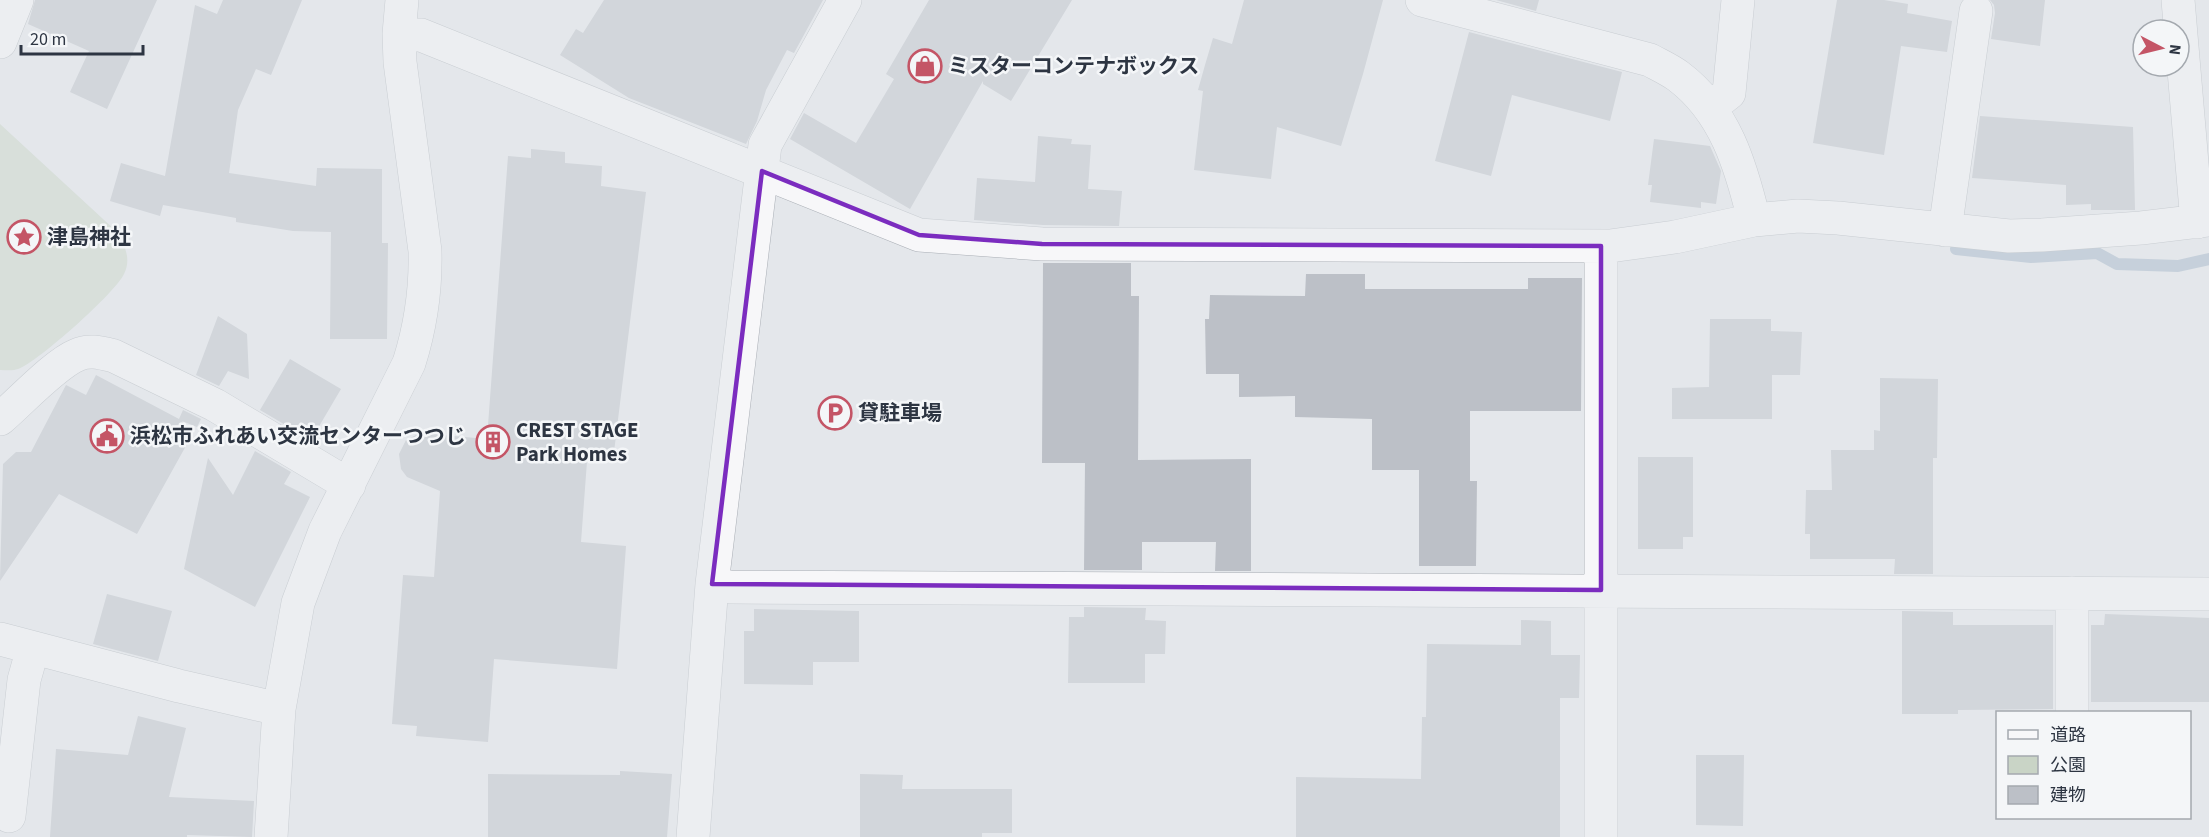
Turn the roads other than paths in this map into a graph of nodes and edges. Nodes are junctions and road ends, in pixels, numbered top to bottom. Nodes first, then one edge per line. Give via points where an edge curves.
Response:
1 (17, 0) edge
2 (401, 0) edge
3 (845, 0) edge
4 (1422, 0) edge
5 (1738, 0) edge
6 (2178, 0) edge
7 (1976, 11) dead end
8 (399, 34) junction
9 (0, 42) edge
10 (1710, 108) junction
11 (762, 171) junction
12 (1754, 220) junction
13 (2203, 221) edge
14 (1945, 230) junction
15 (1601, 246) junction
16 (0, 419) edge
17 (349, 485) junction
18 (712, 584) junction
19 (1601, 590) junction
20 (2072, 593) junction
21 (2209, 594) edge
22 (0, 639) edge
23 (33, 648) junction
24 (279, 709) junction
25 (2072, 711) edge
26 (9, 816) dead end
27 (271, 837) edge
28 (693, 837) edge
29 (1601, 837) edge

1 - 9 street
2 - 8 street
3 - 11 street via 765,145
4 - 10 street via 1650,60 1677,75
5 - 10 street via 1729,93
6 - 13 street
7 - 14 street
8 - 11 street via 421,35
8 - 17 street via 426,280 418,336 409,363
10 - 12 street via 1731,146
11 - 15 street via 919,235 1042,244
11 - 18 street
12 - 14 street via 1838,218
12 - 15 street via 1675,237
13 - 14 street via 2042,235
15 - 19 street
16 - 17 street via 63,363 79,354 97,351 214,405
17 - 24 street via 325,531 298,603
18 - 19 street
18 - 28 street
19 - 20 street
19 - 29 street
20 - 21 street
20 - 25 street
22 - 23 street
23 - 24 street
23 - 26 street via 24,680
24 - 27 street

